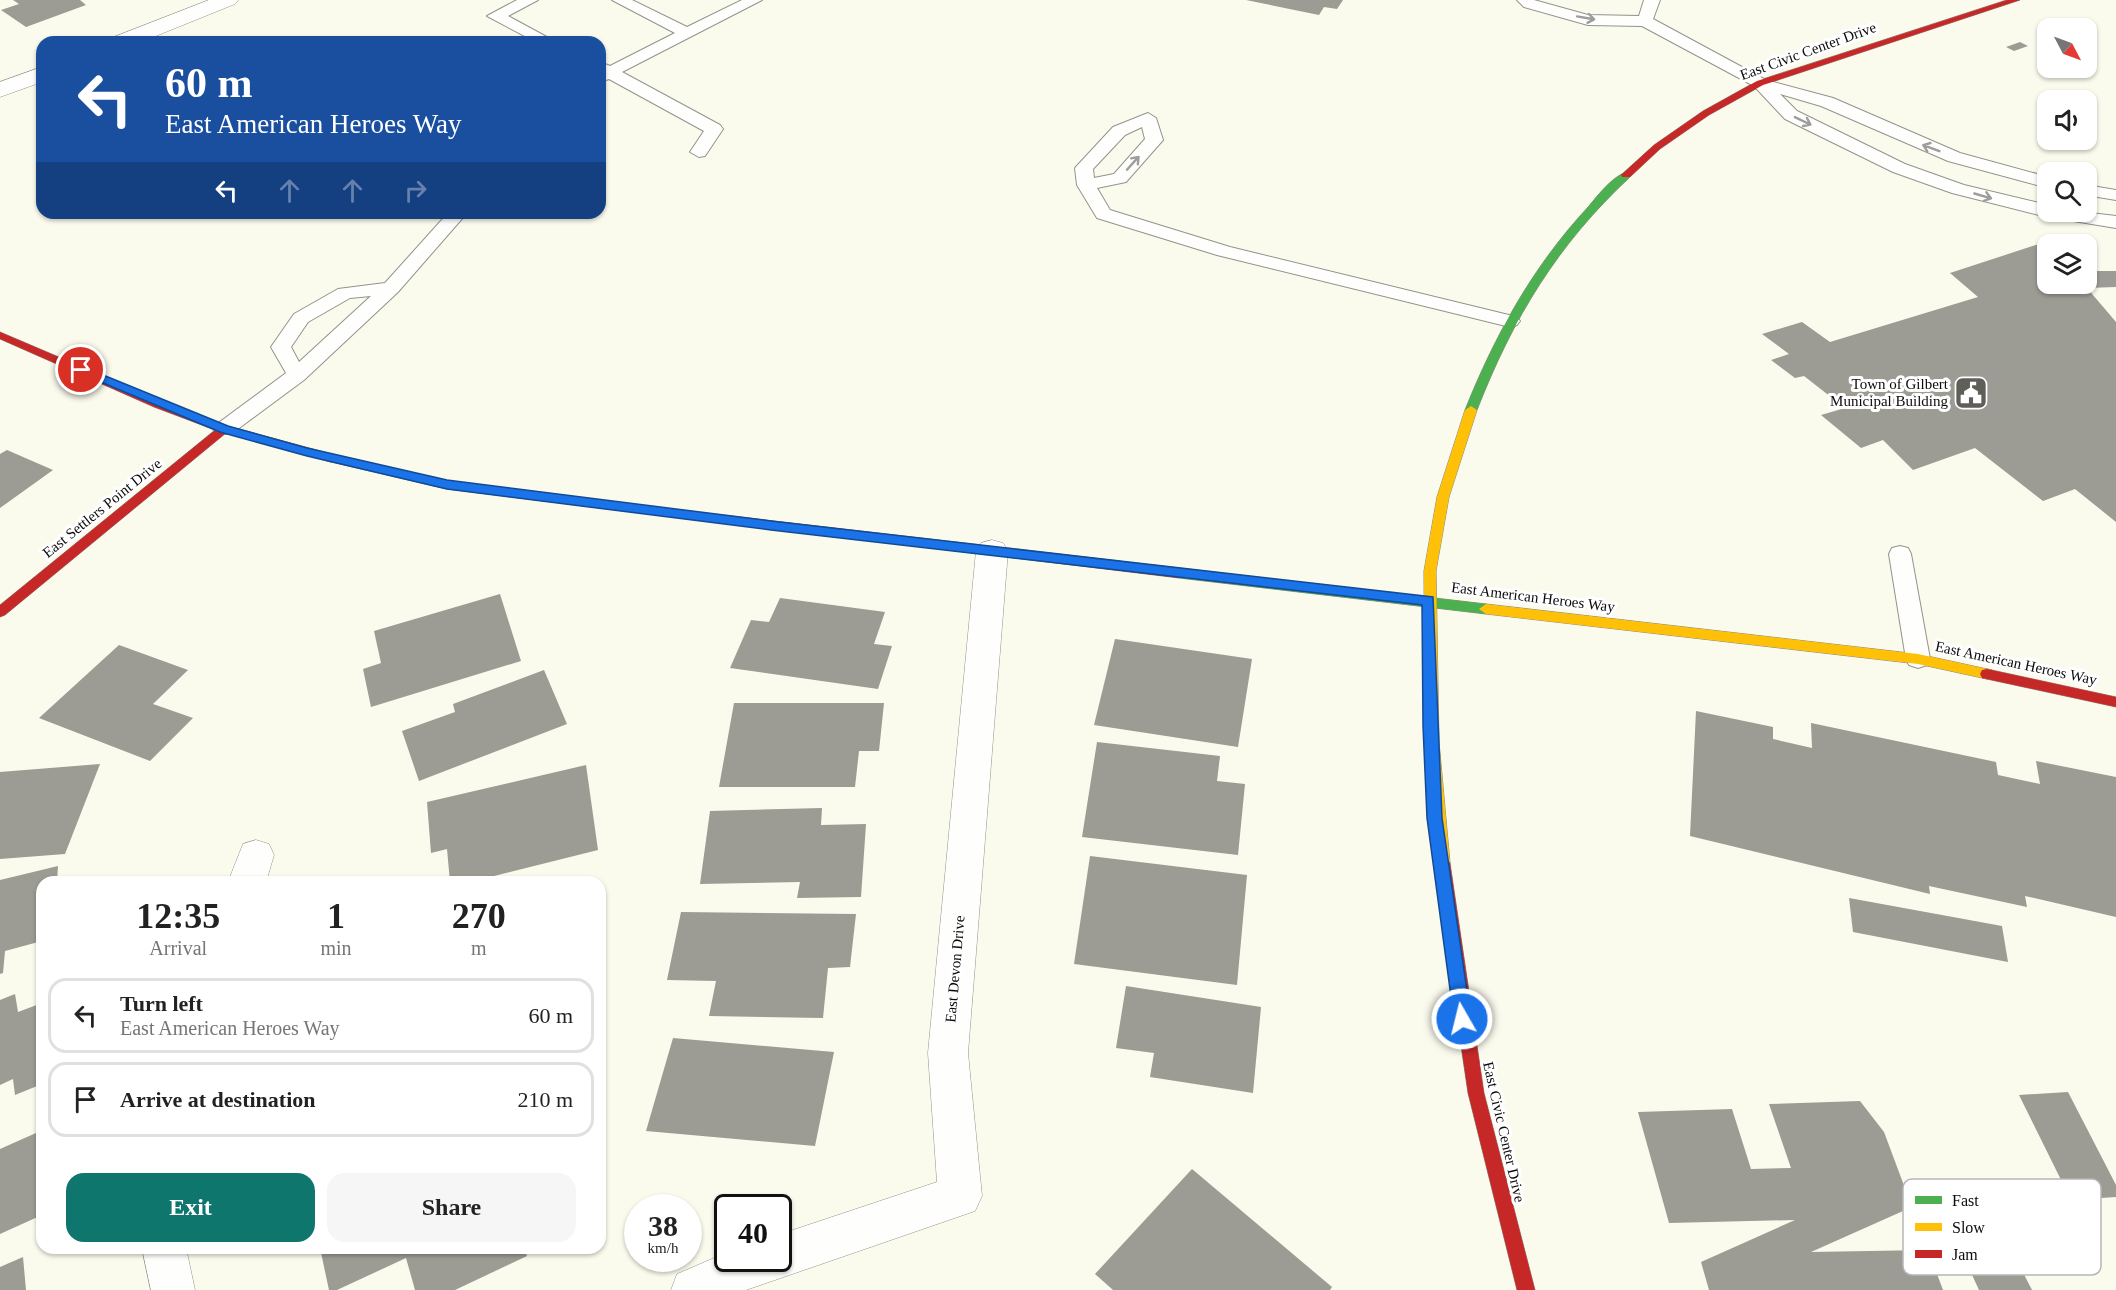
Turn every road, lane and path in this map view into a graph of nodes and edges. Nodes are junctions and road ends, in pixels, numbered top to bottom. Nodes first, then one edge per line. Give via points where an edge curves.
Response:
1 (228, 0) edge
2 (530, 0) edge
3 (620, 0) edge
4 (754, 0) edge
5 (1525, 0) edge
6 (1652, 0) edge
7 (2016, 0) edge
8 (1645, 21) junction
9 (687, 33) junction
10 (137, 36) edge
11 (536, 36) edge
12 (606, 71) edge
13 (606, 74) edge
14 (36, 76) edge
15 (1760, 83) junction
16 (0, 90) edge
17 (699, 152) dead end
18 (2037, 180) edge
19 (1086, 185) dead end
20 (2097, 192) edge
21 (2116, 195) edge
22 (2037, 208) edge
23 (453, 219) edge
24 (2097, 219) edge
25 (2116, 222) edge
26 (391, 288) junction
27 (1510, 321) junction
28 (0, 335) edge
29 (297, 375) junction
30 (224, 429) junction
31 (992, 551) junction
32 (1900, 554) dead end
33 (1428, 601) junction
34 (0, 612) edge
35 (1918, 659) junction
36 (2116, 702) edge
37 (792, 1253) edge
38 (165, 1254) edge
39 (734, 1272) edge
40 (173, 1290) edge
41 (693, 1290) edge
42 (1526, 1290) edge

1 - 10 street
2 - 11 lane via 495,16
3 - 9 lane
4 - 9 lane
5 -> 8 lane via 1588,20
6 - 8 lane
7 - 15 street, East Civic Center Drive
8 - 15 lane
9 - 12 lane
13 - 17 lane via 714,129
14 - 16 street
18 -> 15 lane via 1954,157 1827,102
15 -> 22 lane via 1791,115 1899,168 1958,189
15 - 27 street, East Civic Center Drive via 1695,119 1638,160 1569,231
19 - 27 lane via 1103,214 1224,251
20 - 21 lane
23 - 26 lane
24 - 25 lane
26 - 29 lane
26 - 29 lane via 345,293 301,318 281,347
27 - 33 street, East Civic Center Drive via 1469,412 1442,496
28 - 30 street, East American Heroes Way
29 - 30 lane
30 - 31 street, East American Heroes Way via 447,485
30 - 34 street, East Settlers Point Drive
31 - 33 street, East American Heroes Way
31 - 37 street, East Devon Drive via 982,630 948,1053 960,1196
32 - 35 lane
33 - 35 street, East American Heroes Way
33 - 42 street, East Civic Center Drive via 1435,818 1465,1040
35 - 36 street, East American Heroes Way
38 - 40 street
39 - 41 street, East Devon Drive

